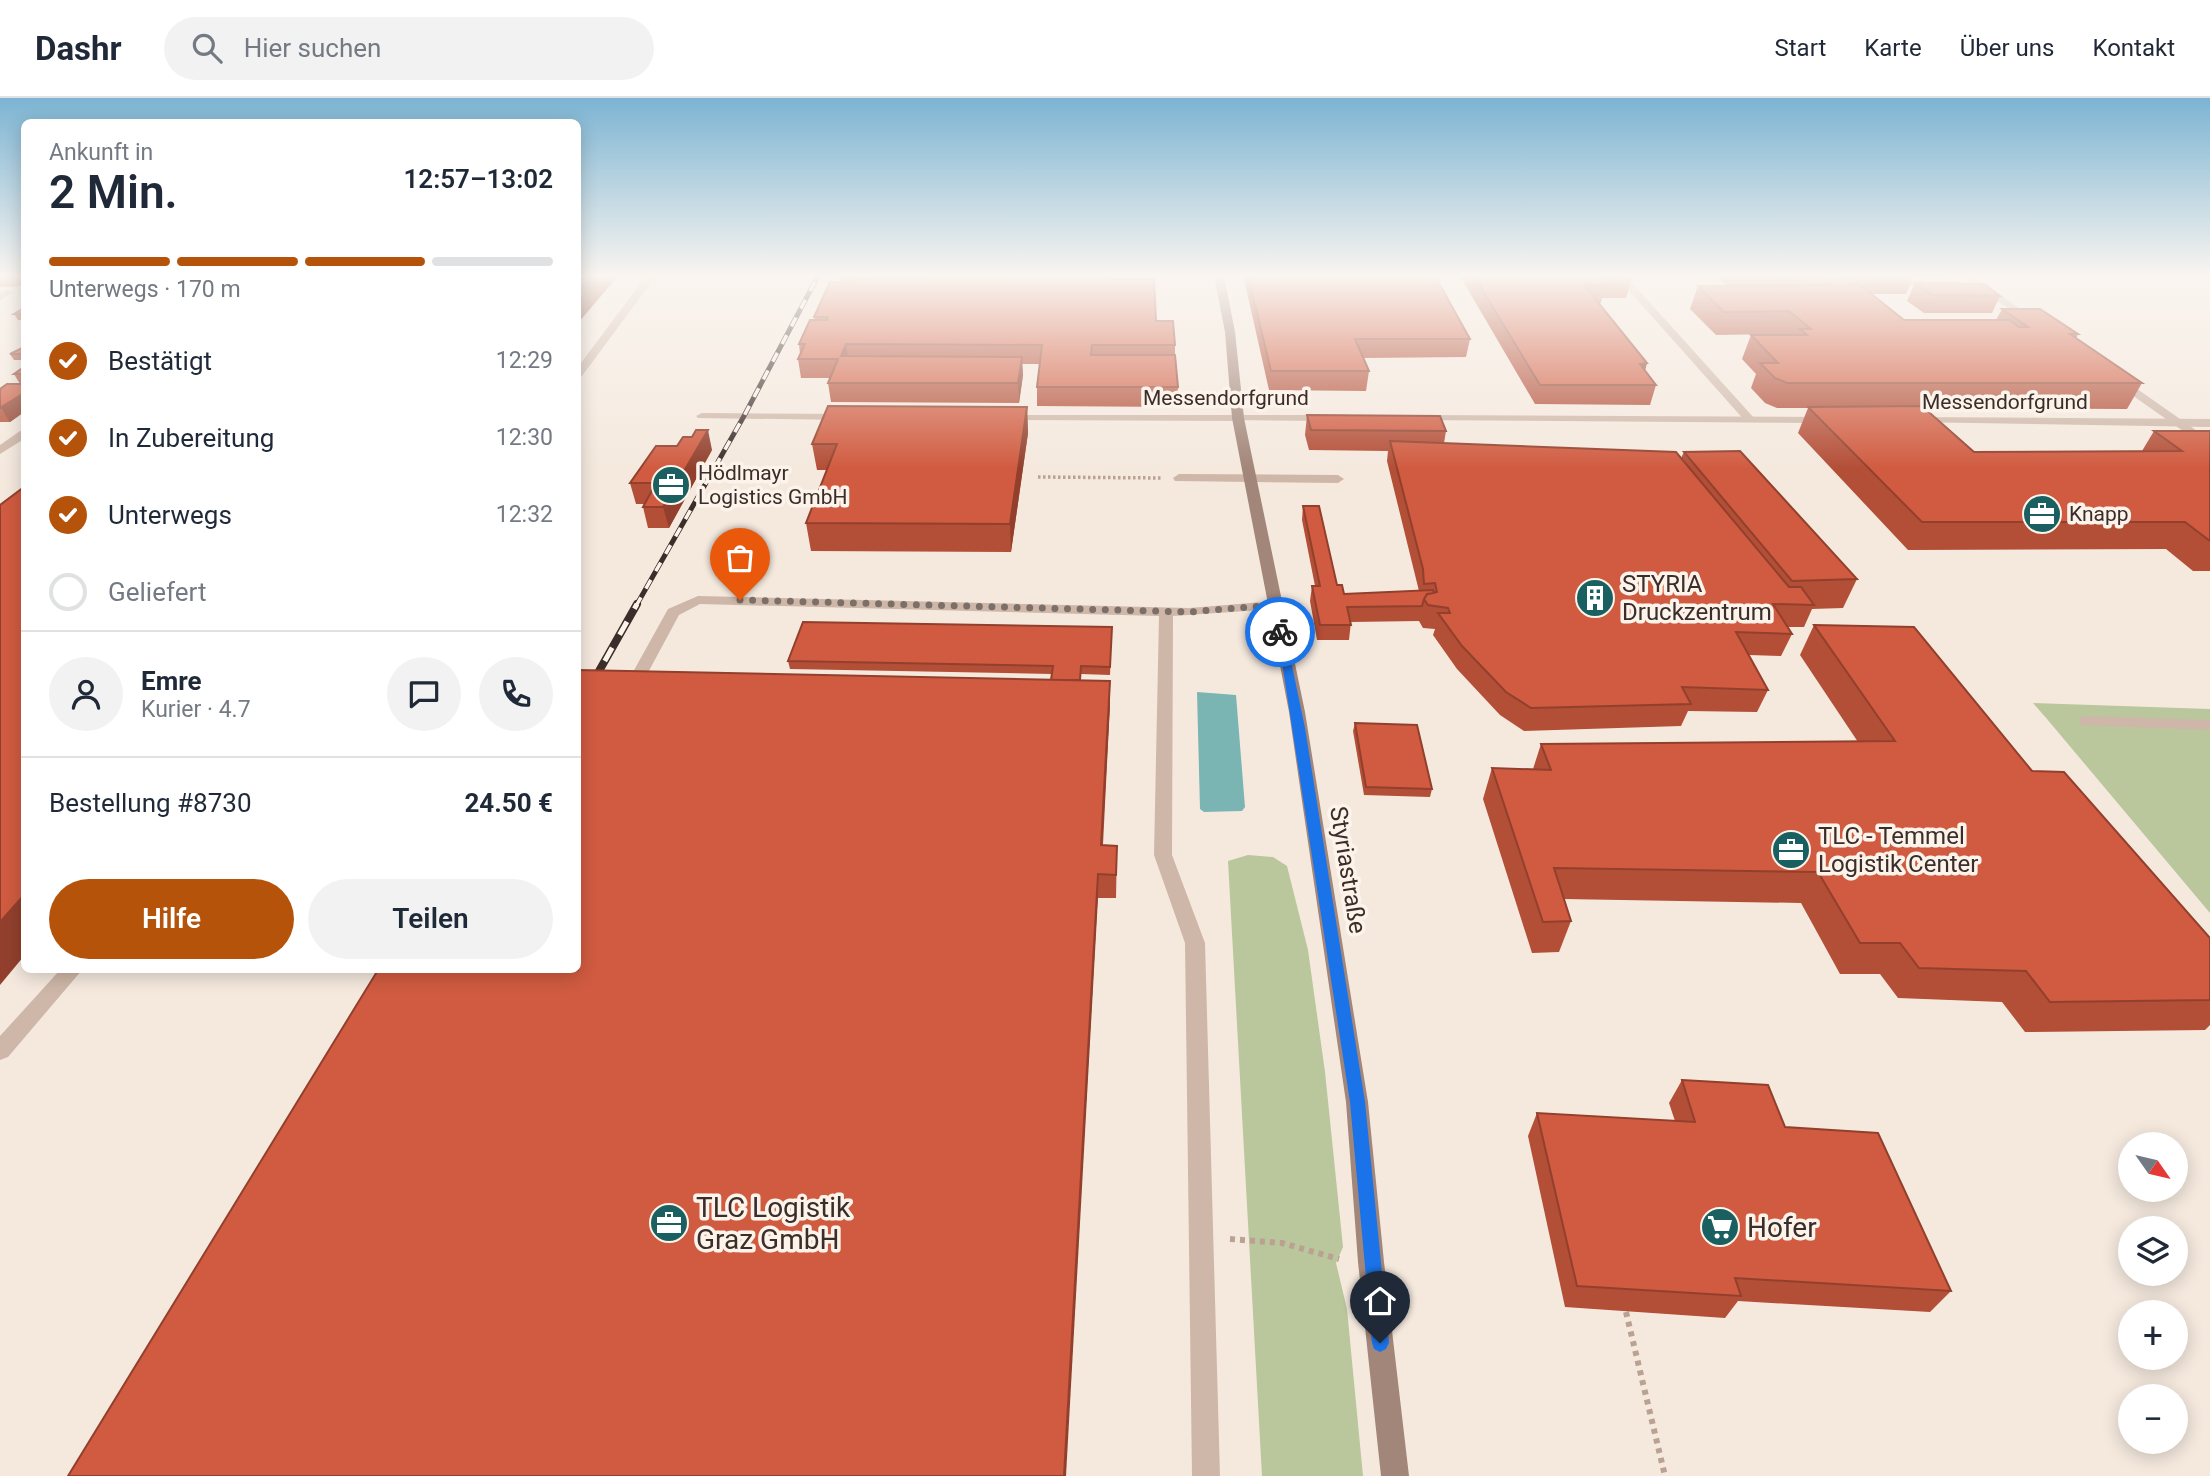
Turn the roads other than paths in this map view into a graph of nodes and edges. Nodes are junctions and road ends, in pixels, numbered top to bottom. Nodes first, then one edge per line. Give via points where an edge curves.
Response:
1 (603, 340) edge
2 (1231, 340) edge
3 (1679, 340) edge
4 (581, 370) edge
5 (2109, 374) edge
6 (702, 416) dead end
7 (854, 417) edge
8 (992, 417) edge
9 (1238, 418) junction
10 (1346, 418) edge
11 (1409, 418) edge
12 (1750, 420) junction
13 (1833, 420) edge
14 (1902, 420) edge
15 (2177, 423) junction
16 (2210, 424) edge
17 (21, 436) edge
18 (2210, 446) edge
19 (0, 450) edge
20 (1179, 478) road end
21 (1338, 479) dead end
22 (1250, 480) junction
23 (1275, 605) junction
24 (1166, 611) junction
25 (631, 690) edge
26 (2087, 721) dead end
27 (2210, 724) edge
28 (69, 973) edge
29 (0, 1051) edge
30 (1206, 1476) edge
31 (1395, 1476) edge

1 - 4 street
2 - 9 street, Styriastraße
3 - 12 street
5 - 15 street, Messendorfgrund
6 - 7 street
8 - 9 street, Messendorfgrund
9 - 10 street, Messendorfgrund
9 - 22 street, Styriastraße
11 - 12 street
12 - 13 street
14 - 15 street, Messendorfgrund
15 - 16 street, Messendorfgrund
15 - 18 street
17 - 19 street
20 - 22 street
21 - 22 street
22 - 23 street, Styriastraße
23 - 24 street
23 - 31 street, Styriastraße via 1299,723 1357,1102
24 - 25 street via 698,600 673,612
24 - 30 street via 1163,855 1195,943
26 - 27 street
28 - 29 street

